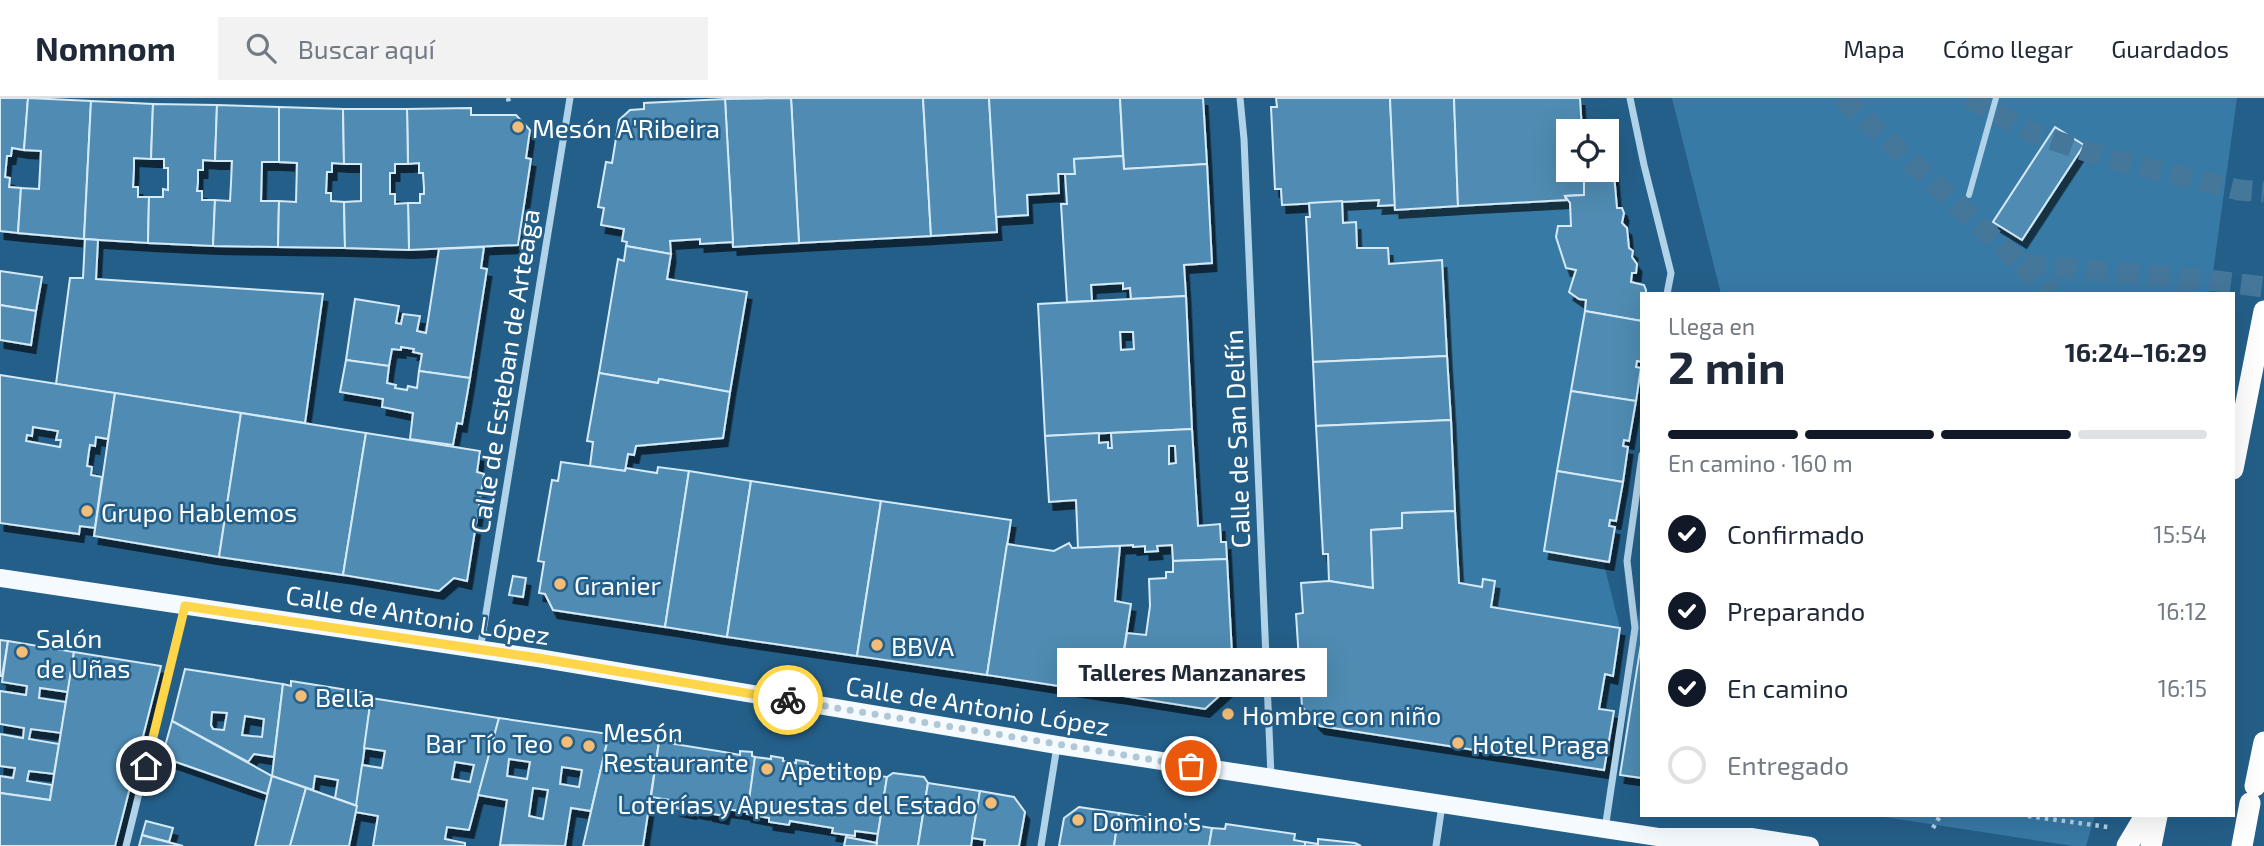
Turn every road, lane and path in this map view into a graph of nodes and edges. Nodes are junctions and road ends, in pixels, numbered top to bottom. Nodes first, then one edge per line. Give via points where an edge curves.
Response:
1 (570, 98) edge
2 (1240, 98) edge
3 (1630, 98) edge
4 (1996, 98) edge
5 (1969, 195) dead end
6 (1667, 292) edge
7 (2264, 311) edge
8 (2235, 459) edge
9 (1640, 469) edge
10 (0, 578) edge
11 (185, 606) junction
12 (480, 651) junction
13 (2264, 742) edge
14 (1057, 746) junction
15 (1271, 778) junction
16 (2256, 785) edge
17 (1442, 804) junction
18 (1939, 817) edge
19 (2033, 817) edge
20 (2144, 817) edge
21 (2157, 817) edge
22 (1933, 828) dead end
23 (1605, 830) junction
24 (1658, 837) junction
25 (2123, 837) edge
26 (127, 846) edge
27 (1041, 846) edge
28 (1436, 846) edge
29 (1683, 846) edge
30 (1810, 846) edge
31 (2151, 846) edge
32 (2242, 846) edge

1 - 12 street, Calle de Esteban de Arteaga
2 - 15 street, Calle de San Delfín
3 - 6 street via 1671,272
4 - 5 street
7 - 8 highway
9 - 23 street via 1627,561 1634,628
10 - 11 main road, Calle de Antonio López
11 - 12 main road, Calle de Antonio López
11 - 26 street
12 - 14 main road, Calle de Antonio López
13 - 16 highway
14 - 15 main road, Calle de Antonio López
14 - 27 street
15 - 17 main road, Calle de Antonio López
16 - 32 highway
17 - 23 main road, Calle de Antonio López
17 - 28 street
18 - 22 path
19 - 25 path
20 - 25 highway via 2128,840
21 - 31 highway
23 - 24 main road, Calle de Antonio López
24 - 29 main road, Calle de Antonio López
24 - 30 main road, Calle de Antonio López via 1751,837

